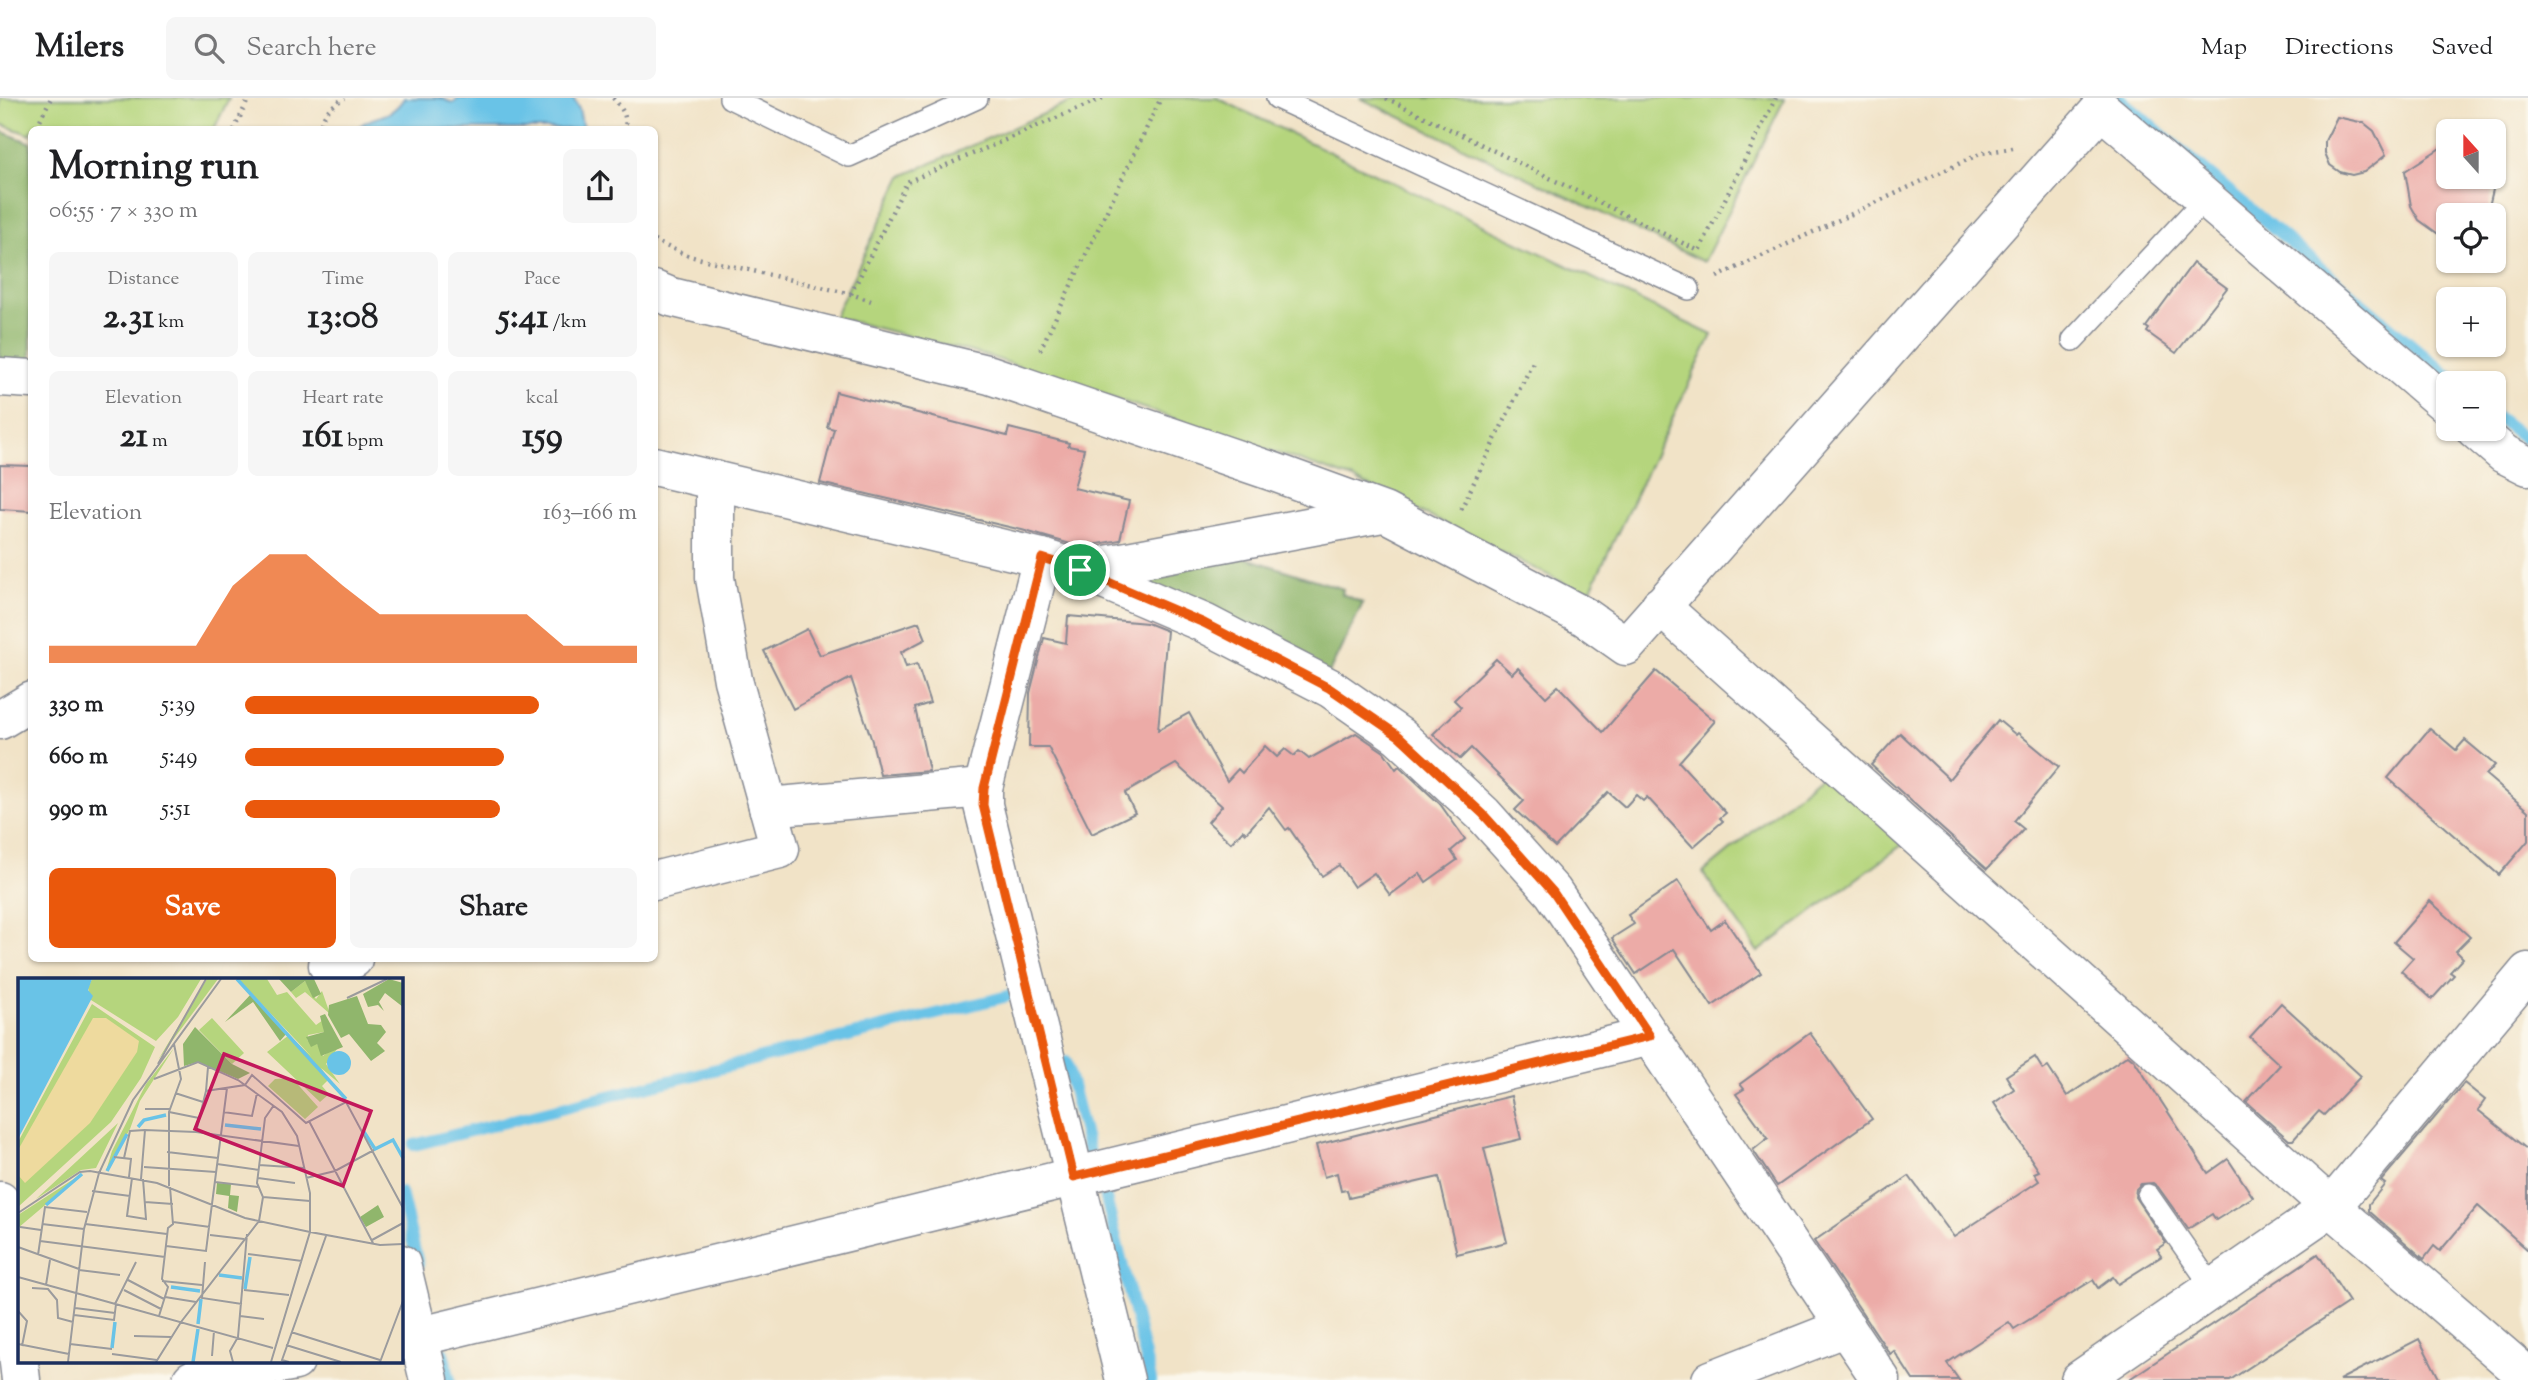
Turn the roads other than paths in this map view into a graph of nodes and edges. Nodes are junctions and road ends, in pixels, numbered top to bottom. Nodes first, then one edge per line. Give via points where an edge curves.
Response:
1 (730, 98) edge
2 (977, 98) edge
3 (1277, 98) edge
4 (2206, 198) junction
5 (1689, 289) road end
6 (658, 292) edge
7 (2073, 340) dead end
8 (0, 377) edge
9 (28, 379) edge
10 (2436, 396) edge
11 (2489, 441) edge
12 (2528, 466) edge
13 (658, 467) edge
14 (715, 480) junction
15 (1384, 512) junction
16 (1042, 558) junction
17 (1080, 570) junction
18 (1660, 606) junction
19 (984, 788) junction
20 (768, 807) junction
21 (658, 880) edge
22 (2528, 972) edge
23 (1650, 1036) junction
24 (1074, 1177) junction
25 (2148, 1195) dead end
26 (0, 1201) edge
27 (2331, 1207) junction
28 (402, 1272) edge
29 (2213, 1288) junction
30 (1846, 1327) junction
31 (410, 1340) edge
32 (18, 1354) edge
33 (19, 1362) edge
34 (290, 1362) edge
35 (2528, 1377) edge
36 (21, 1380) edge
37 (192, 1380) edge
38 (429, 1380) edge
39 (1125, 1380) edge
40 (1711, 1380) edge
41 (1881, 1380) edge
42 (2080, 1380) edge

1 - 2 lane via 849,156
3 - 5 lane
4 - 7 lane
4 - 10 street
4 - 18 street via 2101,109
6 - 15 street via 990,375
8 - 9 street
11 - 12 street
13 - 14 street
14 - 16 street
14 - 20 street via 715,578 733,680
15 - 17 street
15 - 18 street via 1585,617 1626,646
16 - 17 street
16 - 19 street
17 - 23 street via 1204,623 1329,688 1399,736 1483,814 1553,892
18 - 27 street
19 - 20 street
19 - 24 street via 983,805
20 - 21 street via 780,849
22 - 27 street
23 - 24 street
23 - 30 street
24 - 31 street
24 - 39 street
25 - 29 lane
26 - 32 street
27 - 29 street
27 - 35 street
28 - 31 street
29 - 42 street
30 - 40 street
30 - 41 street
31 - 38 street
33 - 36 street
34 - 37 street

